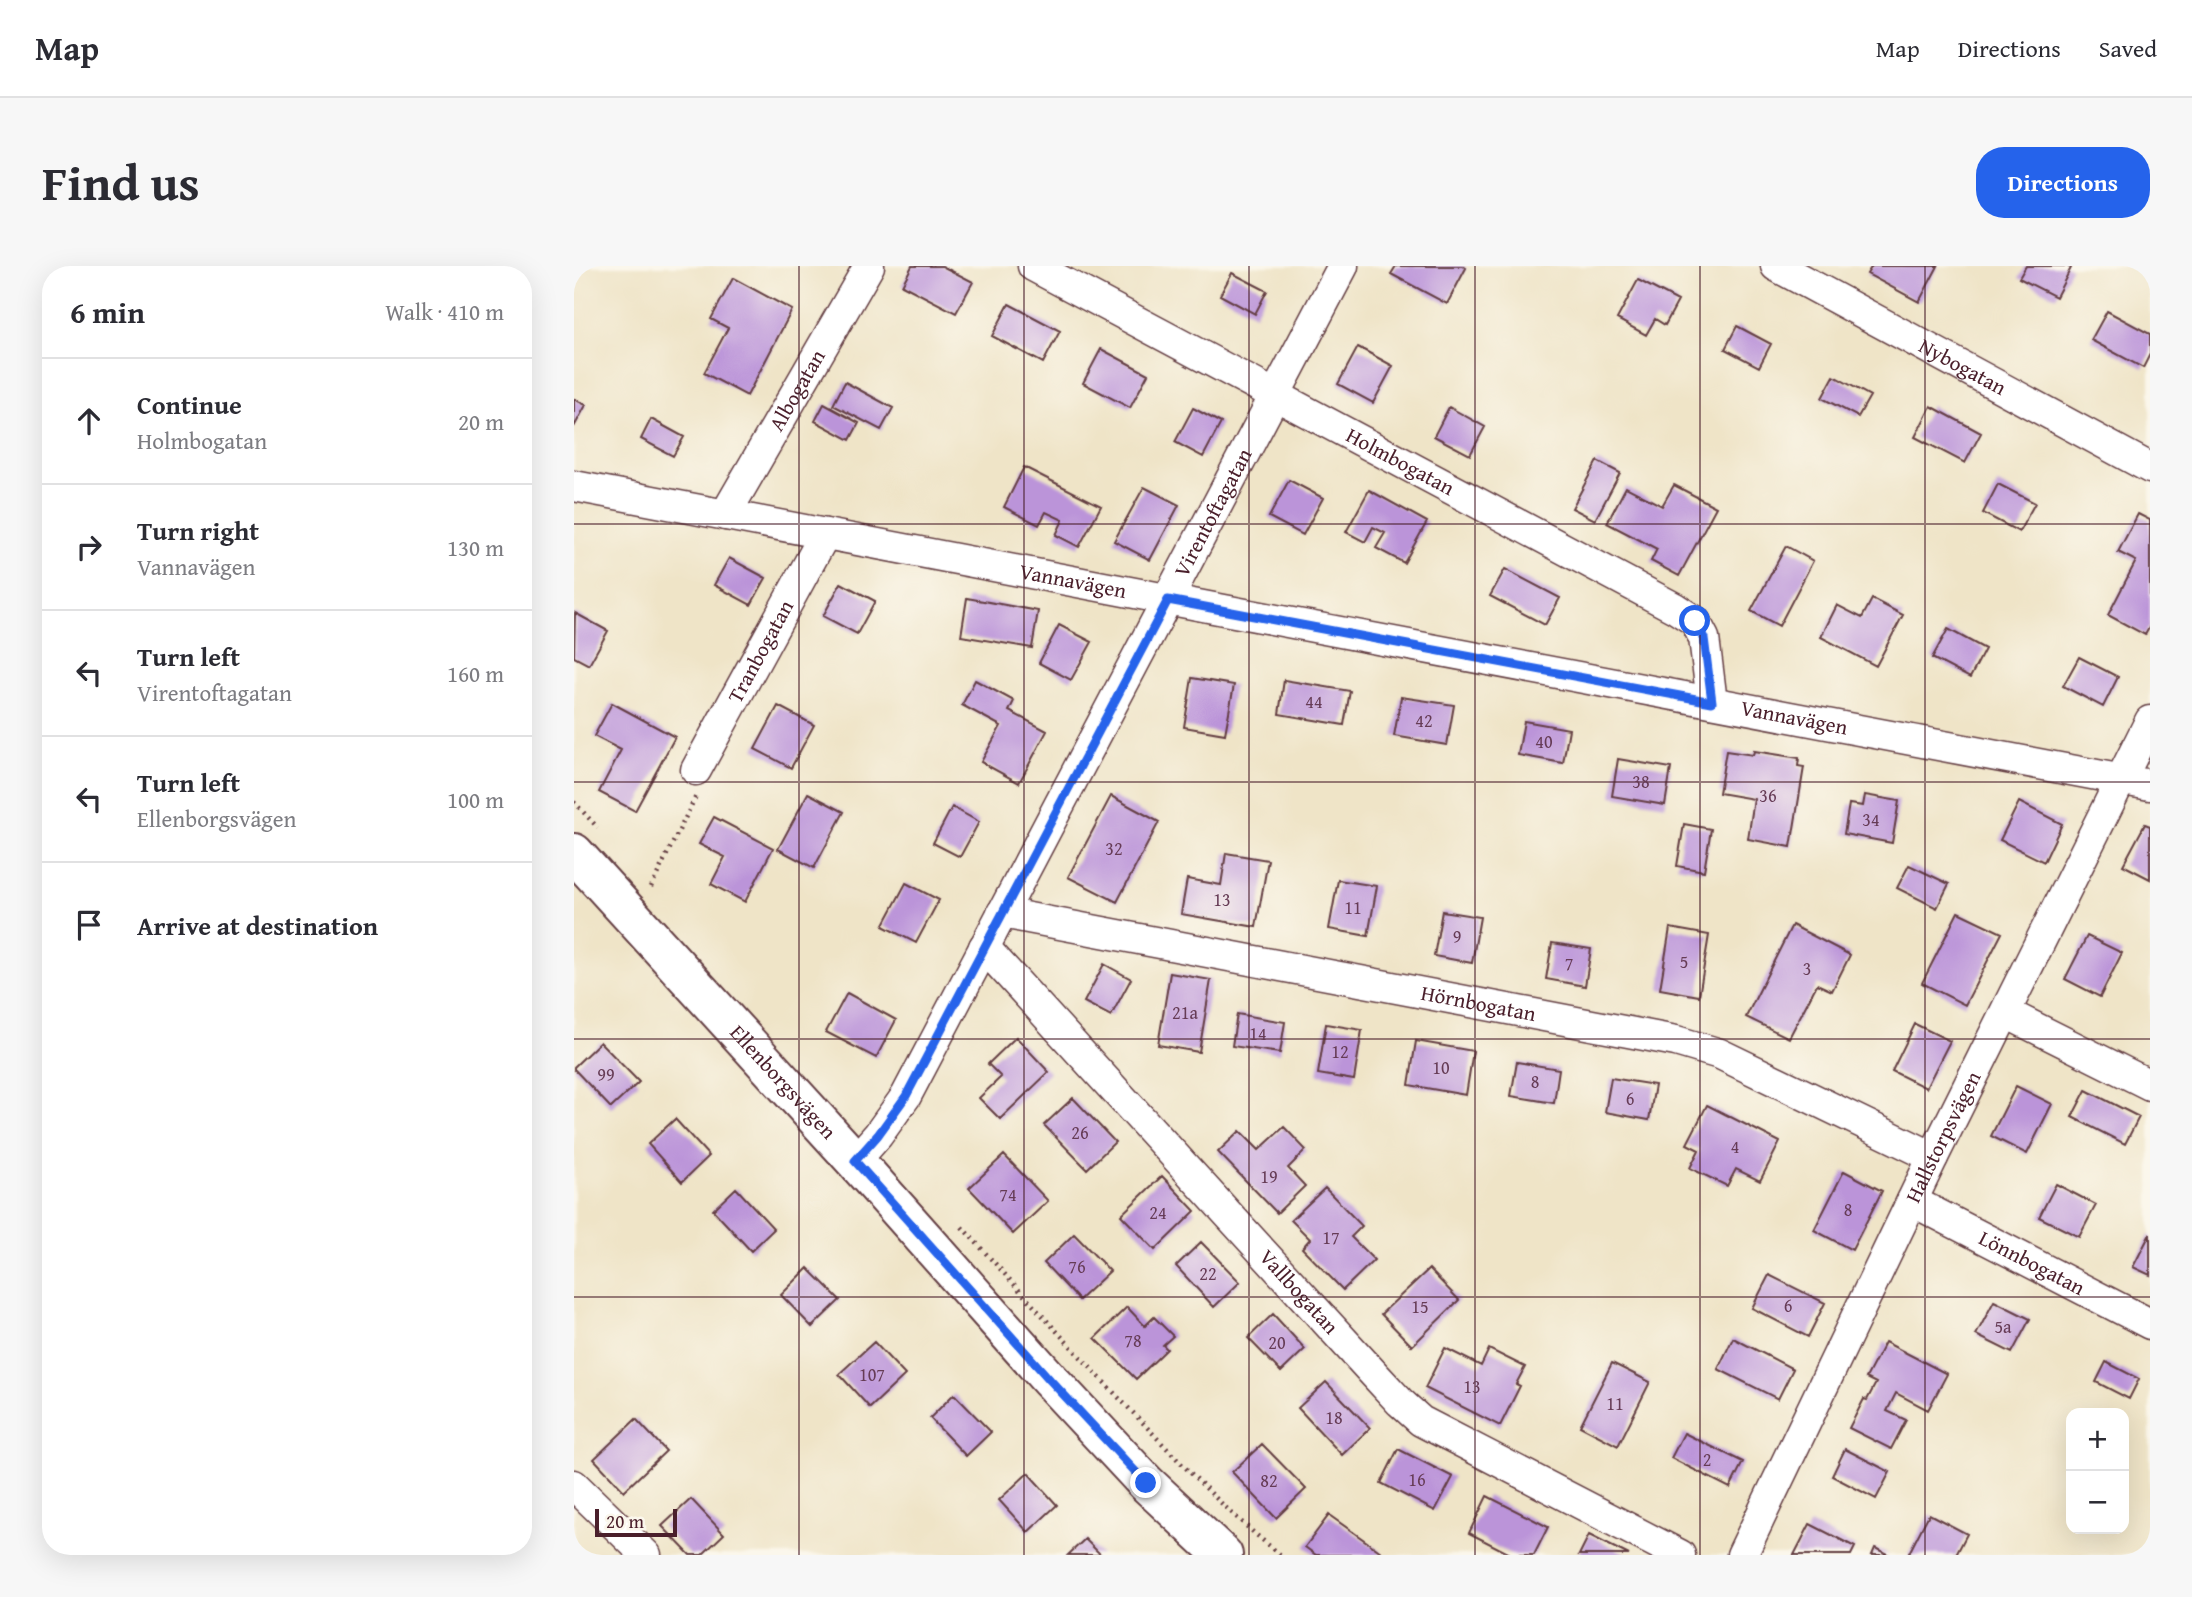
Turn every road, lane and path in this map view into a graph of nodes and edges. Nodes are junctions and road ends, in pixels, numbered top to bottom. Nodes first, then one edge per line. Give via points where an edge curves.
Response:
1 (869, 266) edge
2 (1033, 266) edge
3 (1343, 266) edge
4 (1776, 266) edge
5 (1275, 395) junction
6 (2150, 468) edge
7 (574, 486) edge
8 (725, 515) junction
9 (825, 534) junction
10 (1168, 600) junction
11 (1712, 702) junction
12 (2150, 721) edge
13 (696, 770) joint
14 (2136, 782) edge
15 (574, 802) edge
16 (587, 842) edge
17 (643, 878) dead end
18 (651, 887) junction
19 (660, 897) dead end
20 (1002, 913) junction
21 (984, 947) junction
22 (2006, 1013) junction
23 (2150, 1085) edge
24 (1933, 1157) junction
25 (855, 1161) junction
26 (1912, 1201) junction
27 (953, 1218) dead end
28 (2150, 1324) edge
29 (574, 1485) edge
30 (646, 1555) edge
31 (1223, 1555) edge
32 (1281, 1555) edge
33 (1679, 1555) edge
34 (1742, 1555) edge

1 - 8 street, Albogatan
2 - 5 street, Holmbogatan
3 - 5 street, Virentoftagatan
4 - 6 street, Nybogatan
5 - 10 street, Virentoftagatan
5 - 11 street, Holmbogatan via 1695,621 1704,638
7 - 8 street, Vannavägen
8 - 9 street, Vannavägen
9 - 10 street, Vannavägen
9 - 13 street, Tranbogatan
10 - 11 street, Vannavägen
10 - 20 street, Virentoftagatan
11 - 14 street, Vannavägen
12 - 14 street, Hallstorpsvägen
13 - 18 path via 700,789
14 - 22 street, Hallstorpsvägen
15 - 16 path
16 - 25 street, Ellenborgsvägen
17 - 18 path
18 - 19 path
20 - 21 street, Virentoftagatan
20 - 24 street, Hörnbogatan via 1676,1041 1720,1054
21 - 25 street, Virentoftagatan via 906,1096
21 - 33 street, Vallbogatan via 1421,1421
22 - 23 street
22 - 24 street, Hallstorpsvägen
24 - 26 street, Hallstorpsvägen
25 - 31 street, Ellenborgsvägen via 1146,1483
26 - 28 street, Lönnbogatan
26 - 34 street, Hallstorpsvägen
27 - 32 path via 1188,1471
29 - 30 street

